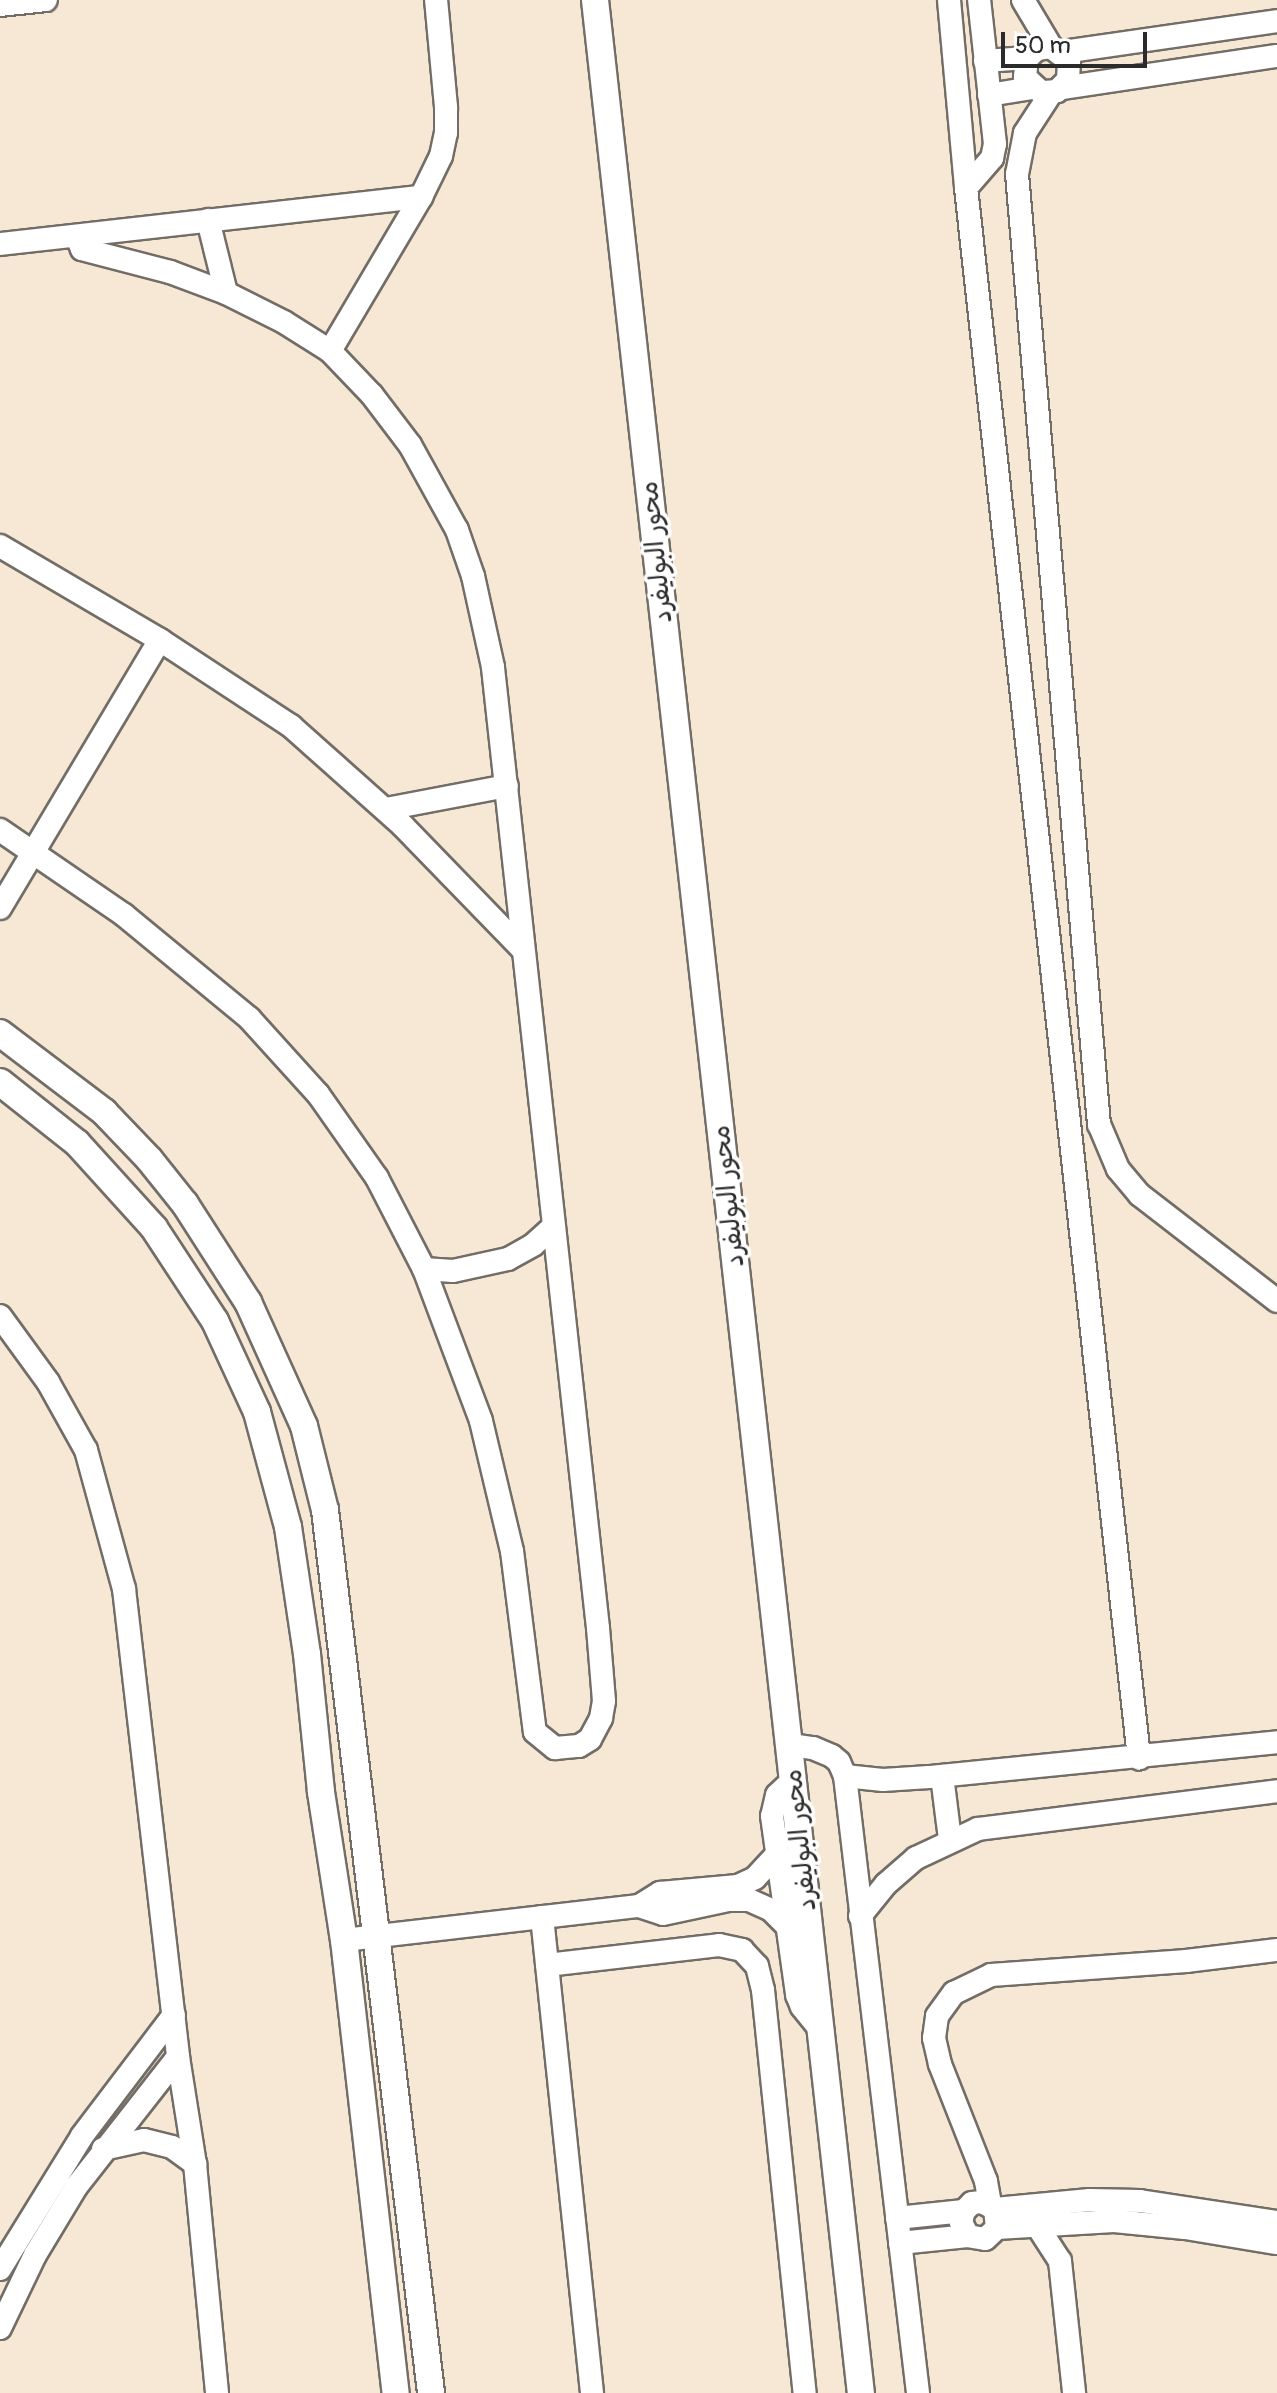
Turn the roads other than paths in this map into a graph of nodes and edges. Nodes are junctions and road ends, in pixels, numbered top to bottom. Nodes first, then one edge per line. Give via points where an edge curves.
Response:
1 (46, 0) edge
2 (436, 0) edge
3 (595, 0) edge
4 (949, 0) edge
5 (979, 0) edge
6 (1023, 0) edge
7 (14, 3) edge
8 (1277, 21) edge
9 (1057, 50) junction
10 (1277, 56) edge
11 (1027, 58) junction
12 (985, 61) junction
13 (1048, 90) junction
14 (989, 95) junction
15 (966, 188) junction
16 (421, 197) junction
17 (208, 220) junction
18 (77, 237) junction
19 (0, 244) edge
20 (226, 293) junction
21 (330, 351) junction
22 (0, 546) edge
23 (160, 640) junction
24 (507, 786) junction
25 (386, 809) junction
26 (0, 830) edge
27 (33, 850) junction
28 (0, 908) edge
29 (523, 950) junction
30 (0, 1033) edge
31 (0, 1082) edge
32 (554, 1226) junction
33 (424, 1269) junction
34 (1277, 1301) edge
35 (0, 1316) edge
36 (1277, 1742) edge
37 (791, 1745) junction
38 (1139, 1758) junction
39 (845, 1776) junction
40 (942, 1776) junction
41 (794, 1779) junction
42 (1277, 1791) edge
43 (950, 1839) junction
44 (777, 1854) junction
45 (688, 1900) junction
46 (860, 1916) junction
47 (542, 1917) junction
48 (787, 1926) junction
49 (378, 1936) junction
50 (344, 1940) junction
51 (1277, 1950) edge
52 (547, 1965) junction
53 (174, 2015) junction
54 (822, 2032) junction
55 (178, 2057) junction
56 (103, 2149) junction
57 (195, 2164) junction
58 (984, 2211) junction
59 (1139, 2212) junction
60 (897, 2218) junction
61 (1074, 2221) junction
62 (1277, 2222) edge
63 (1036, 2224) junction
64 (900, 2243) junction
65 (1277, 2243) edge
66 (1060, 2261) junction
67 (0, 2269) edge
68 (0, 2328) edge
69 (217, 2393) edge
70 (396, 2393) edge
71 (431, 2393) edge
72 (592, 2393) edge
73 (805, 2393) edge
74 (861, 2393) edge
75 (918, 2393) edge
76 (1074, 2393) edge

1 - 7 street
2 - 16 street via 446,133
3 - 37 street, محور البوليفرد
4 - 15 street
5 - 12 street
6 - 9 street
8 - 9 street
9 - 11 street via 1037,49
9 - 13 street via 1071,70
10 - 13 street
11 - 12 street
11 - 13 street via 1024,71
12 - 14 street
13 - 14 street
13 - 34 street via 1018,154 1017,184 1099,1124 1118,1169 1140,1195
14 - 15 street via 992,158
15 - 38 street
16 - 17 street
16 - 21 street
17 - 18 street
17 - 20 street
18 - 19 street
18 - 20 street via 82,249
20 - 21 street
21 - 24 street via 404,436 457,530 493,667
22 - 23 street
23 - 25 street via 291,726
23 - 27 street
24 - 25 street
24 - 29 street
25 - 29 street
26 - 27 street
27 - 28 street
27 - 33 street via 169,949 285,1055 377,1178
29 - 32 street
30 - 49 street via 93,1103 149,1159 219,1252 274,1354 304,1426 325,1510
31 - 50 street via 77,1143 154,1228 215,1321 257,1412 288,1527
32 - 33 street via 533,1245 494,1263 453,1271
32 - 33 street via 604,1701 598,1728 579,1746 555,1748 535,1732 512,1551 496,1475
35 - 53 street via 48,1382 86,1450 107,1517 124,1589
36 - 38 street
37 - 39 street via 832,1756
37 - 41 street, محور البوليفرد
38 - 40 street
39 - 40 street
39 - 46 street
40 - 43 street
41 - 44 street via 774,1802
41 - 54 street, محور البوليفرد
42 - 43 street via 987,1826
43 - 46 street via 900,1871
44 - 45 street via 755,1878
44 - 48 street
45 - 47 street via 660,1893 639,1906
45 - 48 street via 749,1900 771,1910
46 - 60 street
47 - 49 street
47 - 52 street
48 - 54 street via 797,1995
49 - 50 street
49 - 71 street
50 - 70 street
51 - 58 street via 991,1975 954,1993 937,2016 934,2038 980,2170
52 - 72 street
52 - 73 street via 719,1945 742,1950 757,1966
53 - 55 street
53 - 67 street via 82,2136
54 - 74 street, محور البوليفرد
55 - 56 street
55 - 57 street
56 - 57 street via 130,2141 158,2142
56 - 68 street via 55,2220
57 - 69 street
58 - 59 street via 1090,2200
58 - 60 street
58 - 63 street
58 - 64 street via 961,2222 968,2236
59 - 61 street
59 - 62 street
59 - 65 street
60 - 64 street
61 - 63 street
61 - 66 street
63 - 66 street
64 - 75 street
66 - 76 street

